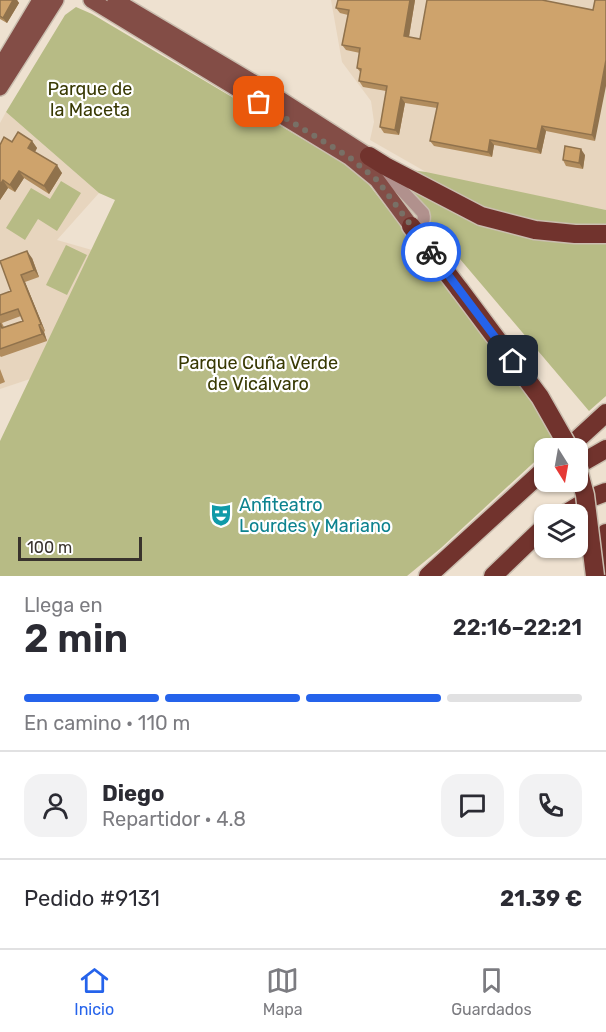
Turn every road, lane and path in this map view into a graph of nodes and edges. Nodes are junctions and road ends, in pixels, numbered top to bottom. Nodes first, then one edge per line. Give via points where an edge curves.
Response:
1 (40, 0) edge
2 (56, 0) edge
3 (91, 0) edge
4 (115, 0) edge
5 (0, 67) edge
6 (0, 88) edge
7 (369, 156) junction
8 (411, 226) junction
9 (606, 234) edge
10 (606, 413) edge
11 (563, 438) edge
12 (579, 438) edge
13 (606, 449) edge
14 (588, 461) edge
15 (534, 479) edge
16 (534, 492) edge
17 (584, 492) edge
18 (606, 492) edge
19 (581, 504) edge
20 (481, 529) junction
21 (606, 533) edge
22 (534, 537) edge
23 (428, 576) edge
24 (493, 576) edge
25 (597, 576) edge

1 - 5 main road
2 - 6 main road
3 - 8 main road via 349,157 377,180
4 - 7 main road
7 - 8 street via 423,213 422,224
7 - 9 highway via 481,216 535,230
8 - 11 highway, bridge via 540,397
10 - 12 highway
13 - 14 highway
15 - 20 highway
16 - 20 highway
17 - 25 highway, bridge
18 - 19 highway
20 - 23 highway
21 - 25 highway
22 - 24 highway

